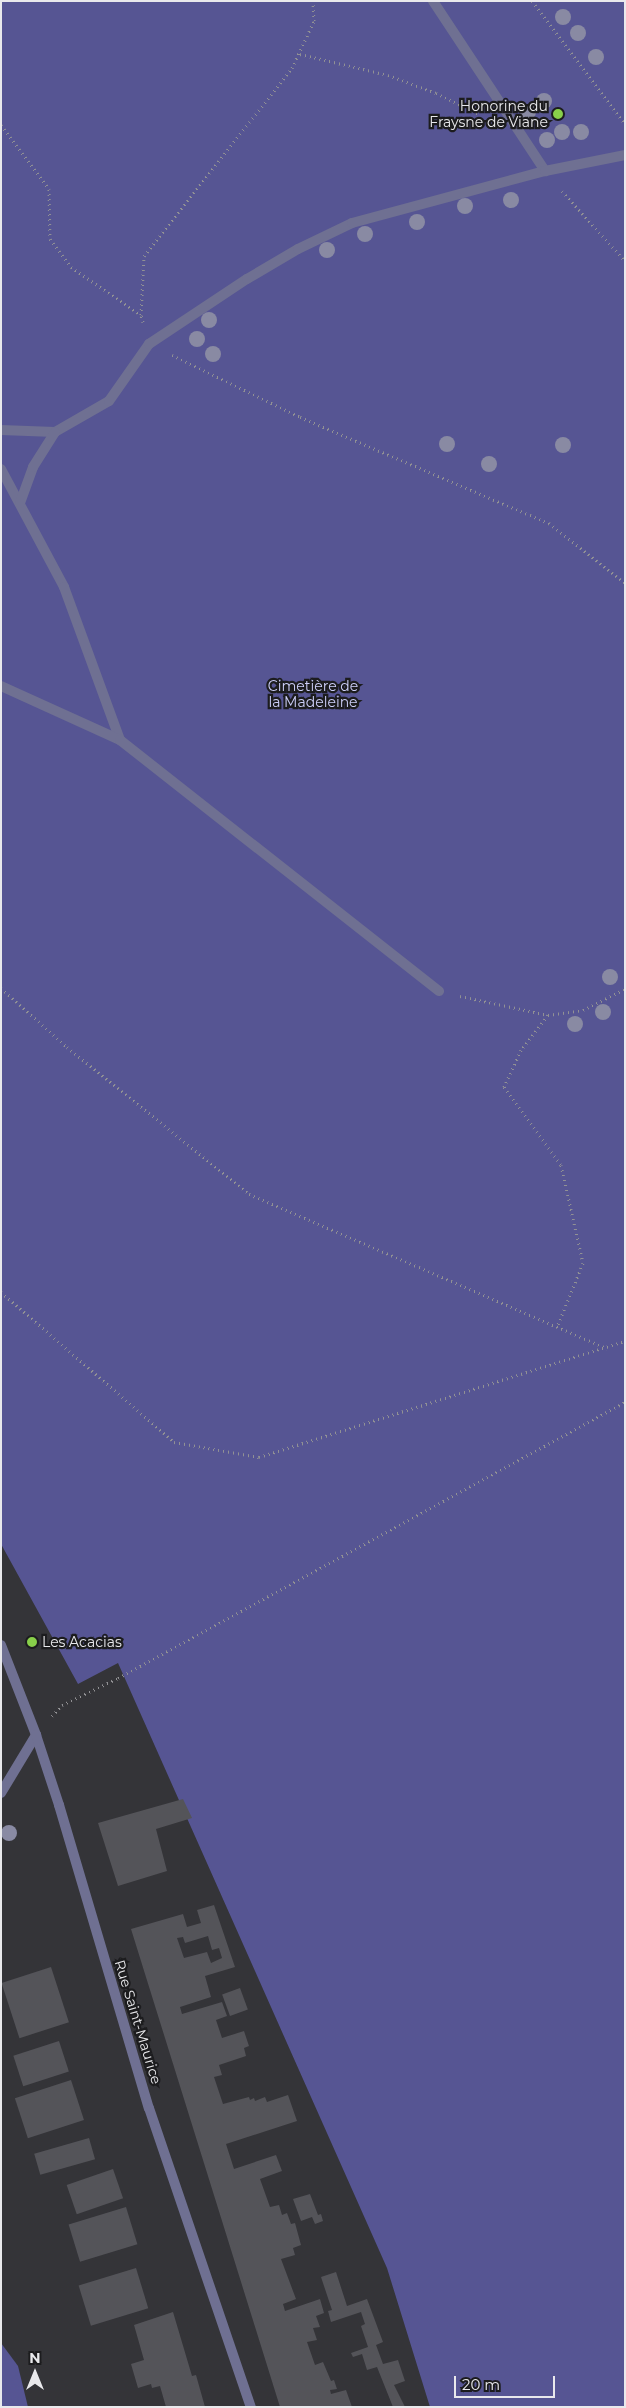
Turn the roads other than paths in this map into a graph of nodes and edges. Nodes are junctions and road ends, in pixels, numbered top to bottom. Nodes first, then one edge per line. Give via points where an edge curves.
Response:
1 (433, 1) edge
2 (625, 154) edge
3 (545, 171) junction
4 (1, 430) edge
5 (55, 432) junction
6 (1, 468) edge
7 (20, 503) junction
8 (1, 686) edge
9 (120, 740) junction
10 (439, 992) road end
11 (1, 1644) edge
12 (36, 1735) junction
13 (1, 1793) edge
14 (251, 2407) edge

1 - 3 street
2 - 3 street
3 - 5 street via 352,223 298,249 149,344 109,401
4 - 5 street
5 - 7 street via 33,467
6 - 7 street
7 - 9 street via 64,586
8 - 9 street
9 - 10 street
11 - 12 street, Rue Saint-Maurice
12 - 13 street
12 - 14 street, Rue Saint-Maurice via 149,2108

